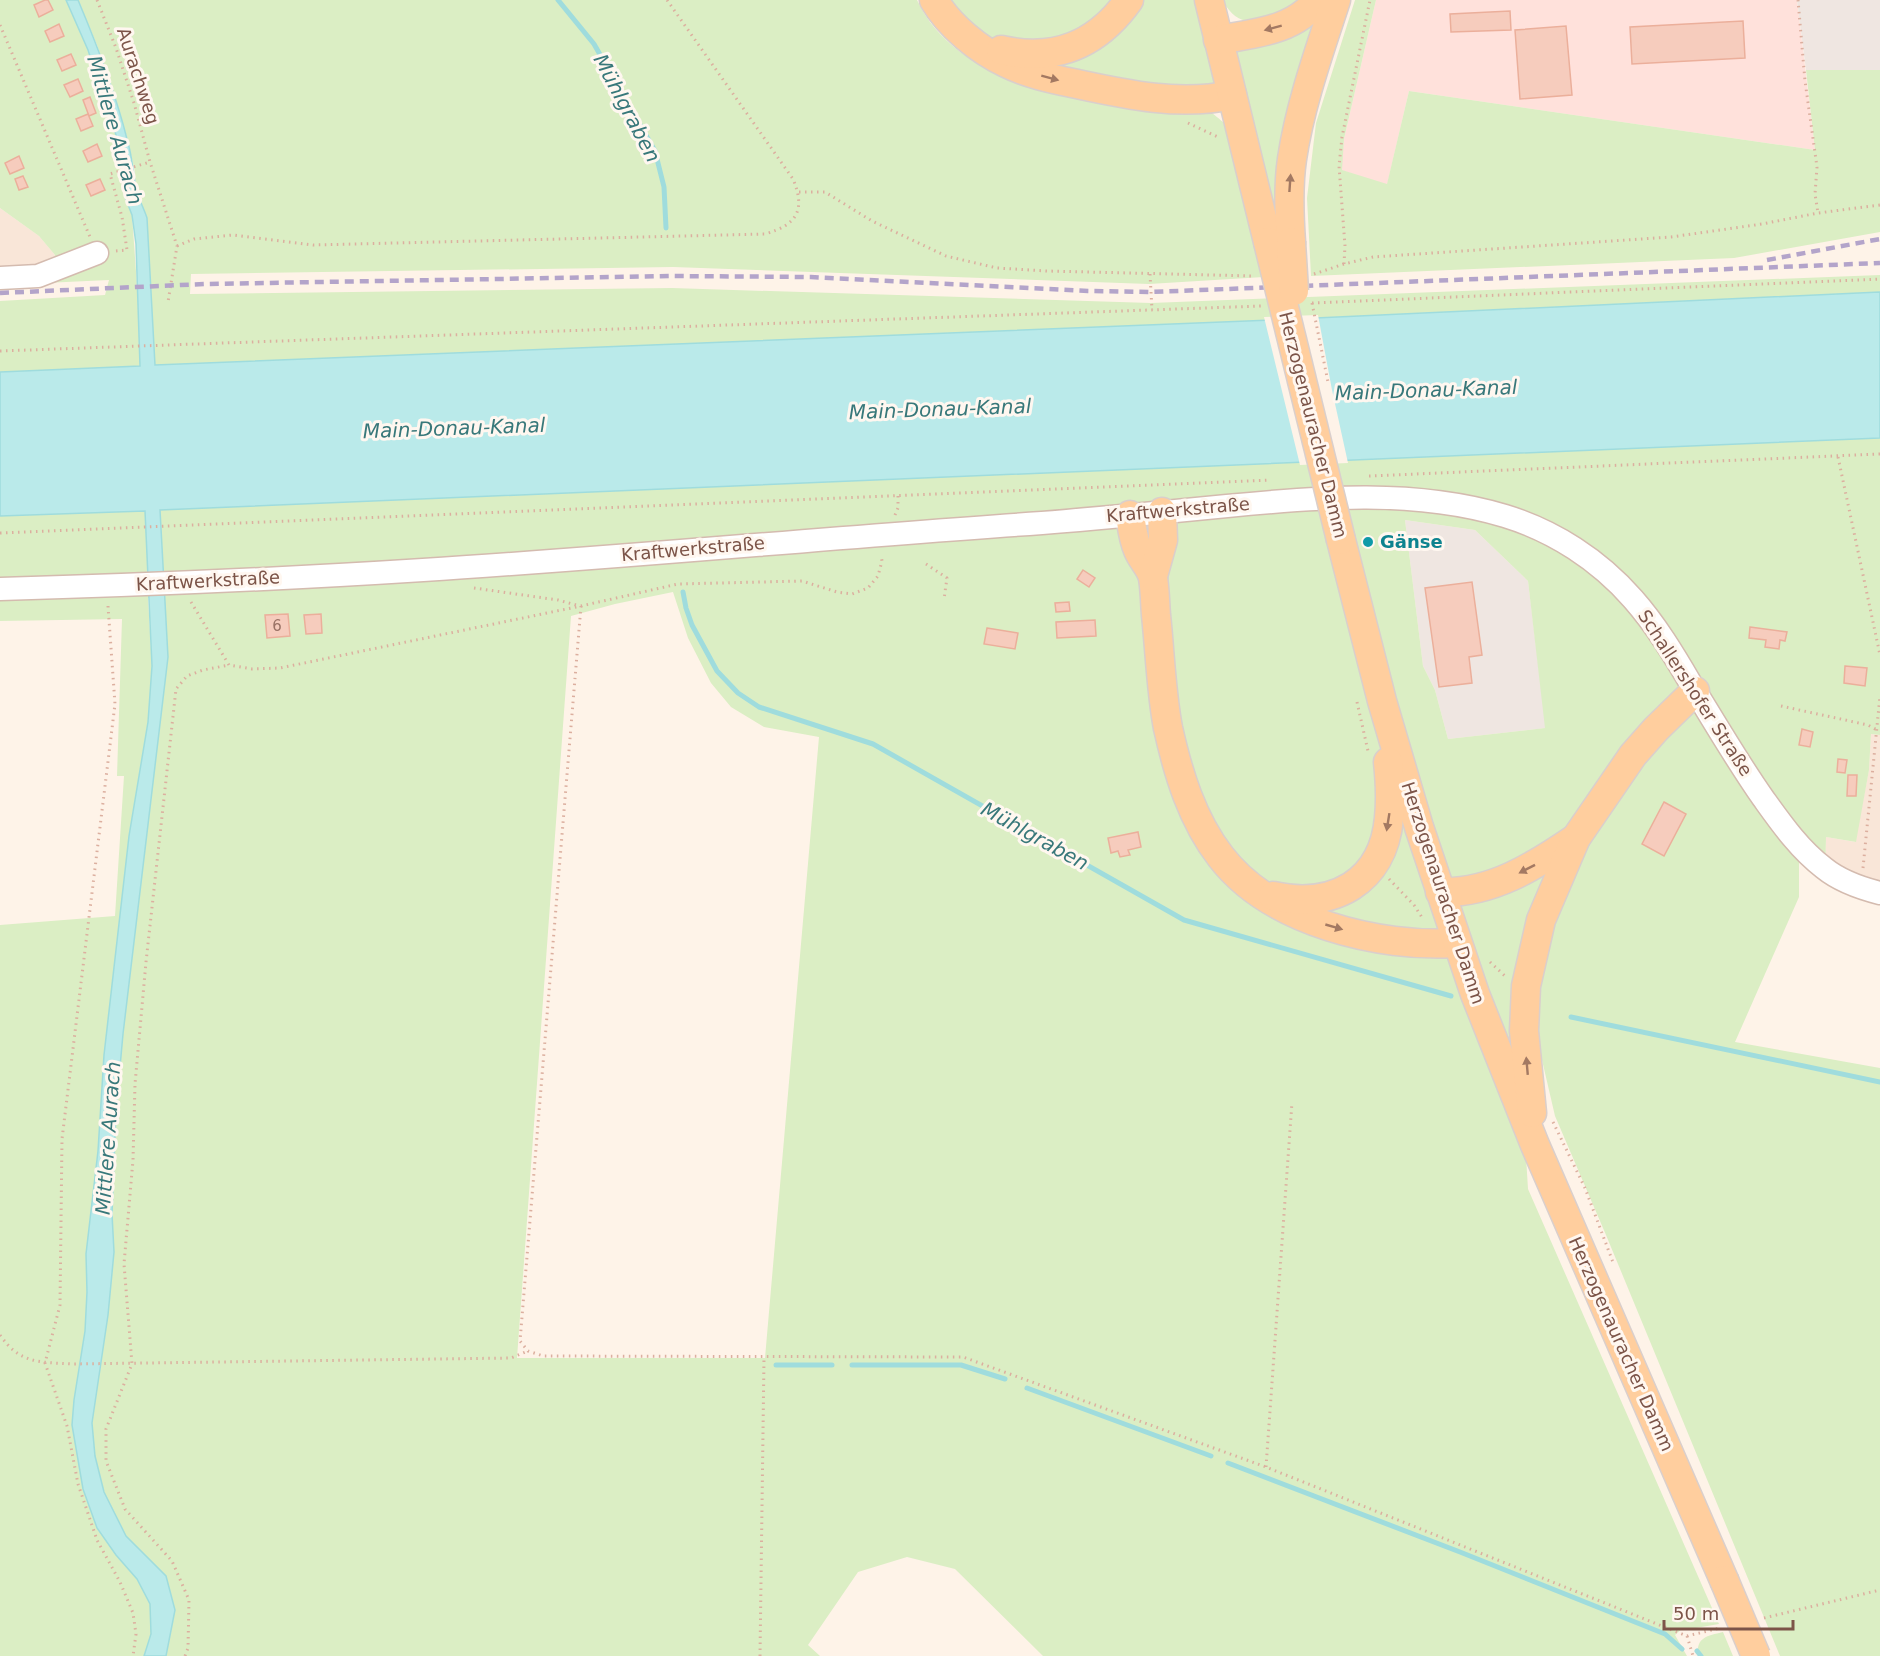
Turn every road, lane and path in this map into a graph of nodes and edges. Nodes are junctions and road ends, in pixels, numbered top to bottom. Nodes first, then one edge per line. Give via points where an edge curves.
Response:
1 (97, 0) edge
2 (667, 0) edge
3 (934, 0) edge
4 (1129, 0) edge
5 (1209, 0) edge
6 (1318, 0) edge
7 (1336, 0) edge
8 (1370, 0) edge
9 (1798, 0) edge
10 (0, 25) edge
11 (1218, 40) junction
12 (978, 45) junction
13 (1232, 95) junction
14 (150, 162) junction
15 (799, 192) junction
16 (1880, 205) edge
17 (1818, 213) junction
18 (1279, 242) junction
19 (177, 246) junction
20 (127, 250) dead end
21 (97, 253) joint
22 (1344, 264) junction
23 (1150, 274) junction
24 (1311, 275) dead end
25 (0, 278) edge
26 (1880, 279) edge
27 (1260, 280) dead end
28 (1312, 299) dead end
29 (168, 302) dead end
30 (1307, 304) dead end
31 (1271, 305) dead end
32 (1152, 310) junction
33 (0, 351) edge
34 (1328, 385) dead end
35 (1880, 454) edge
36 (1838, 456) junction
37 (1360, 477) dead end
38 (1277, 480) dead end
39 (1385, 499) joint
40 (1162, 512) junction
41 (1130, 515) junction
42 (0, 533) edge
43 (882, 561) dead end
44 (926, 564) dead end
45 (1152, 576) junction
46 (106, 586) junction
47 (464, 586) dead end
48 (0, 589) edge
49 (189, 598) dead end
50 (944, 599) dead end
51 (581, 606) junction
52 (1880, 655) edge
53 (229, 665) junction
54 (1695, 691) junction
55 (1880, 696) edge
56 (1382, 701) junction
57 (1781, 706) dead end
58 (1877, 730) junction
59 (1576, 838) junction
60 (1870, 890) edge
61 (1440, 892) junction
62 (1262, 893) junction
63 (1457, 943) junction
64 (1292, 1102) dead end
65 (1534, 1145) junction
66 (0, 1335) edge
67 (528, 1351) junction
68 (765, 1358) junction
69 (45, 1363) junction
70 (132, 1364) junction
71 (1266, 1467) junction
72 (1880, 1590) edge
73 (1755, 1620) dead end
74 (1721, 1628) dead end
75 (1687, 1636) junction
76 (133, 1656) edge
77 (185, 1656) edge
78 (760, 1656) edge
79 (1693, 1656) edge
80 (1756, 1656) edge

1 - 14 path, Aurachweg via 134,103
2 - 15 path via 784,164
3 - 12 main road via 950,21
4 - 12 main road via 1098,34 1056,52 1027,54
5 - 11 main road, Herzogenauracher Damm
6 -> 11 main road via 1295,21
18 -> 7 main road via 1296,139
8 - 22 path via 1339,166
9 - 17 path via 1817,167
10 - 21 path
11 - 13 main road, Herzogenauracher Damm
12 -> 13 main road via 1007,64 1031,73 1103,90 1168,100
13 - 18 main road, Herzogenauracher Damm
14 - 19 path, Aurachweg
14 - 20 path via 110,174
15 - 19 path via 795,219 765,234 313,245 233,235 194,239
15 - 23 path via 825,192 872,221 946,256 972,263 1047,272
16 - 17 path
17 - 22 path via 1671,237 1373,257
18 - 56 main road, Herzogenauracher Damm, bridge via 1302,377
19 - 29 path
21 - 25 street via 38,276
22 - 24 path
23 - 27 path via 1251,275
23 - 32 path
26 - 30 path
28 - 34 path, bridge
31 - 32 path
32 - 33 path
35 - 36 path
36 - 37 path
36 - 52 path
38 - 42 path
39 - 40 street, Kraftwerkstraße via 1307,498
39 - 54 street, Schallershofer Straße via 1469,507 1507,516 1560,539 1588,557 1636,602
40 - 41 street, Kraftwerkstraße
40 - 45 main road via 1163,540
41 - 45 main road via 1138,550
41 - 46 street, Kraftwerkstraße via 422,570
43 - 51 path via 878,576 868,588 852,594 802,581 678,584
44 - 50 path via 947,578
45 - 62 main road via 1168,725 1189,799 1204,832 1222,858
46 - 48 street, Kraftwerkstraße
46 - 69 path via 115,704 62,1139 60,1305
47 - 51 path
49 - 53 path
51 - 53 path via 280,668
51 - 67 path via 520,1341
53 - 70 path via 187,676 176,689 135,1084 124,1264
54 - 59 main road via 1634,755
54 - 60 street, Schallershofer Straße via 1755,787 1794,839 1822,868
55 - 58 path
56 - 61 main road, Herzogenauracher Damm
56 -> 62 main road via 1389,819 1374,864 1352,886 1322,899
57 - 58 path
58 - 60 path
59 -> 61 main road via 1544,860 1493,884 1462,892
65 -> 59 main road via 1524,1031 1526,986 1541,920
61 - 63 main road, Herzogenauracher Damm
62 -> 63 main road via 1296,914 1344,930 1398,942
63 - 65 main road, Herzogenauracher Damm
64 - 71 path
65 - 80 main road, Herzogenauracher Damm, bridge
66 - 69 path via 9,1348 25,1359
67 - 68 path via 543,1356
67 - 70 path via 511,1358
68 - 71 path via 963,1357
68 - 78 path
69 - 70 path
69 - 76 path via 67,1426 78,1484 97,1540 133,1613
70 - 77 path via 106,1429 106,1461 125,1509 172,1561 189,1600
71 - 75 path
72 - 73 path
74 - 75 path
75 - 79 path

